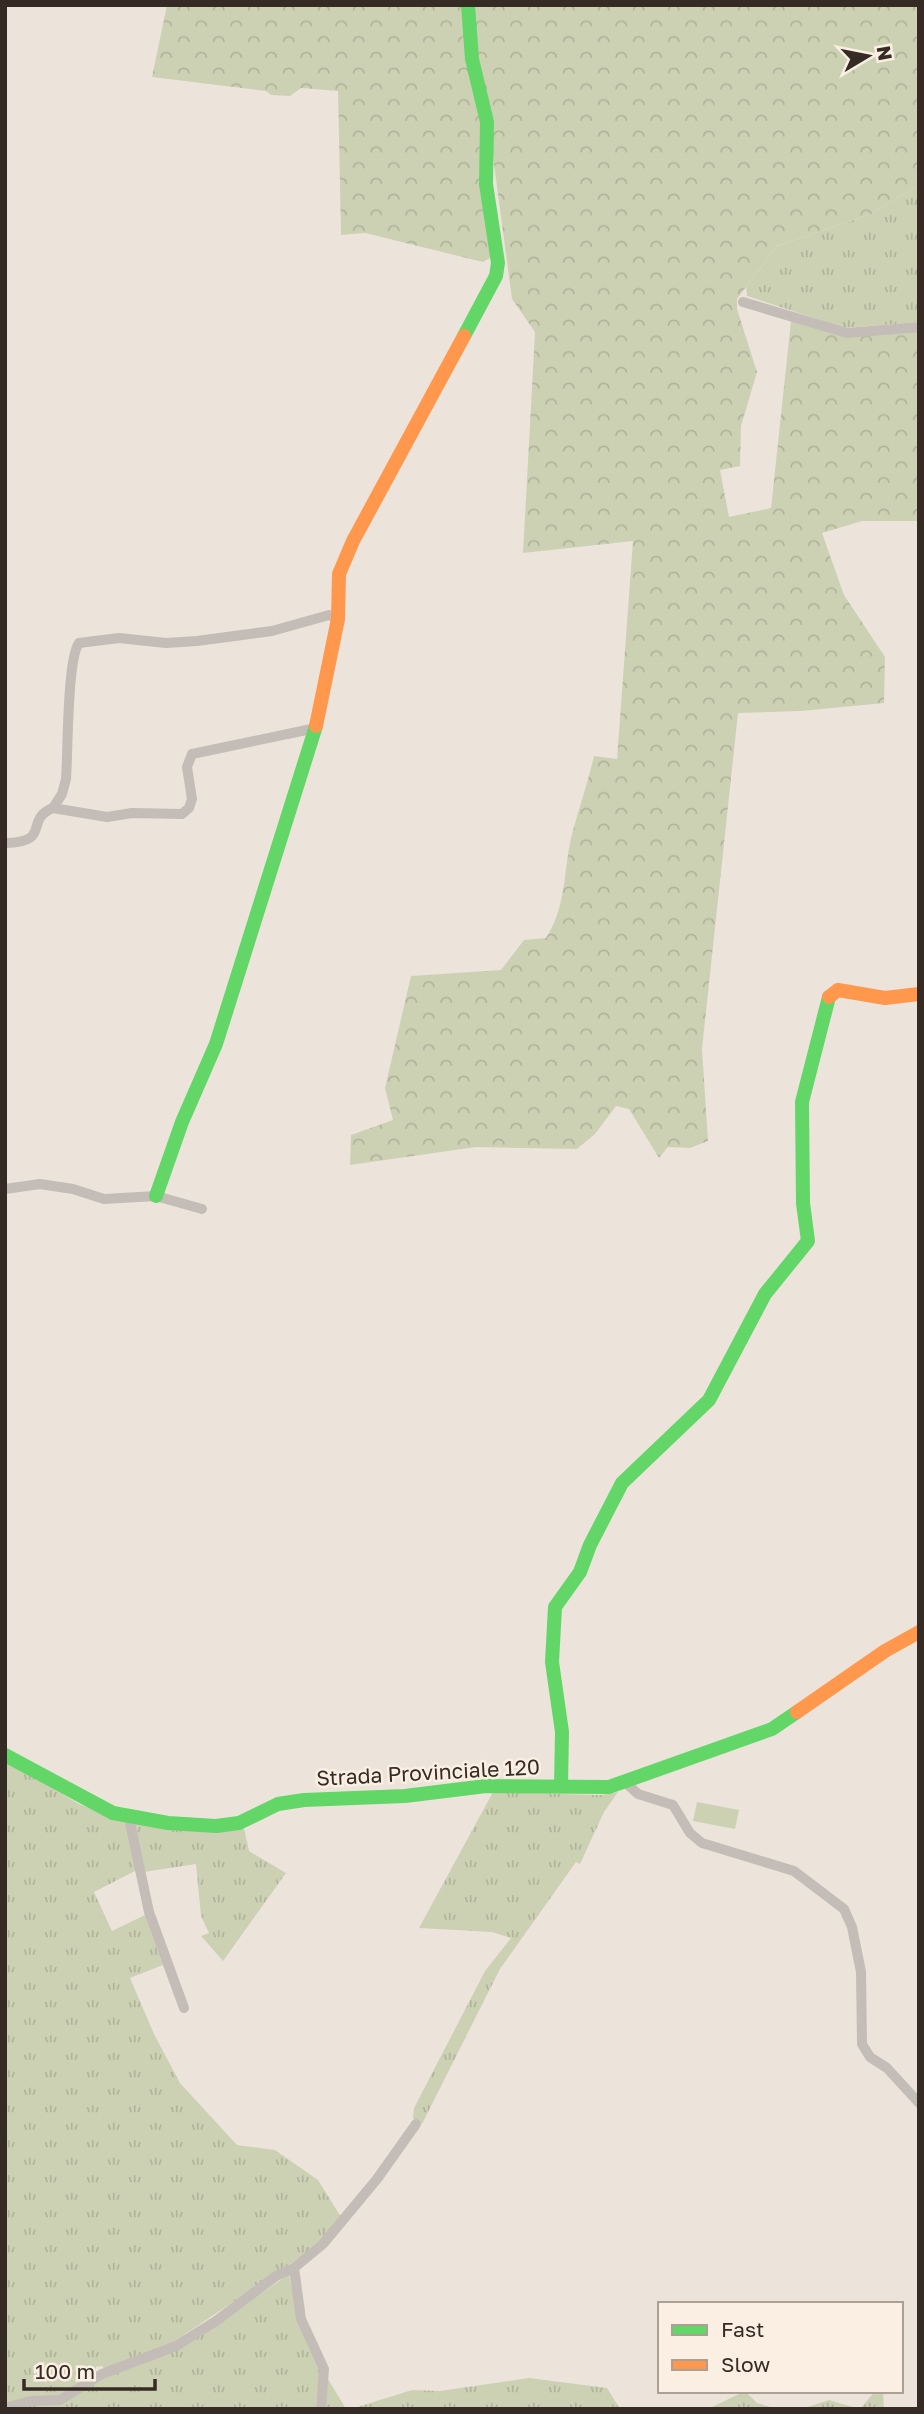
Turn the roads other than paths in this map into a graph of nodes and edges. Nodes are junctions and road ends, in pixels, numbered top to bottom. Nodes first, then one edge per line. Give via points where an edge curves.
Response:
1 (468, 5) edge
2 (743, 302) dead end
3 (919, 327) edge
4 (338, 619) junction
5 (316, 727) junction
6 (53, 808) junction
7 (5, 843) edge
8 (919, 994) edge
9 (5, 1189) edge
10 (156, 1196) junction
11 (202, 1209) dead end
12 (919, 1632) edge
13 (5, 1755) edge
14 (626, 1783) junction
15 (561, 1786) junction
16 (129, 1818) junction
17 (184, 2008) dead end
18 (919, 2103) edge
19 (416, 2124) dead end
20 (294, 2268) junction
21 (5, 2408) edge
22 (321, 2409) edge

1 - 4 street via 472,59 487,122 486,184 496,276 353,541 339,574
2 - 3 street via 847,334
4 - 5 street
4 - 6 street via 329,615 272,631 198,641 119,638 79,643 72,671 66,779
5 - 6 street via 192,754 187,767 192,799 182,814 141,812 107,817
5 - 10 street via 216,1044
6 - 7 street via 39,818 34,837
8 - 15 street via 885,998 838,990 830,995 802,1102 808,1241 758,1305 709,1400 622,1483 580,1572 555,1607 552,1662 562,1732
9 - 10 street via 40,1184 104,1199
10 - 11 street
12 - 14 street, Strada Provinciale 120 via 772,1729
13 - 16 street, Strada Provinciale 120 via 97,1807
14 - 15 street, Strada Provinciale 120 via 599,1788
14 - 18 street via 638,1794 673,1805 702,1843 794,1871 844,1909 861,1972 862,2043 870,2057 887,2068
15 - 16 street, Strada Provinciale 120 via 486,1786 405,1796 304,1800 278,1804 239,1823 216,1826
16 - 17 street via 149,1912
19 - 20 street via 323,2244
20 - 21 street via 176,2346 102,2374 60,2400
20 - 22 street via 301,2319 324,2369

